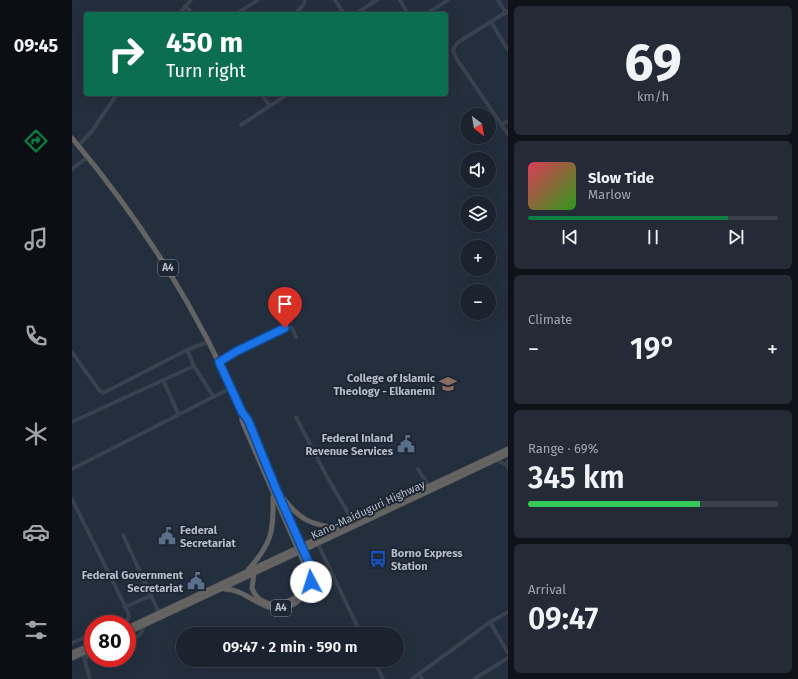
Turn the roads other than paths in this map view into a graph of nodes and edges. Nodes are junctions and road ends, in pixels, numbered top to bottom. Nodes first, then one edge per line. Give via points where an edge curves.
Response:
1 (191, 0) edge
2 (258, 0) edge
3 (305, 0) edge
4 (335, 0) edge
5 (376, 0) edge
6 (400, 0) edge
7 (448, 0) edge
8 (498, 0) edge
9 (185, 6) junction
10 (180, 12) edge
11 (192, 12) edge
12 (239, 12) edge
13 (297, 12) edge
14 (343, 12) edge
15 (358, 12) edge
16 (407, 12) edge
17 (429, 12) edge
18 (507, 12) edge
19 (490, 22) junction
20 (508, 50) edge
21 (116, 96) edge
22 (262, 96) edge
23 (282, 97) edge
24 (270, 106) junction
25 (508, 121) edge
26 (501, 124) junction
27 (241, 125) dead end
28 (508, 134) edge
29 (72, 138) edge
30 (78, 146) junction
31 (88, 157) junction
32 (72, 169) edge
33 (296, 337) dead end
34 (210, 341) junction
35 (187, 350) junction
36 (72, 352) edge
37 (219, 362) junction
38 (194, 366) junction
39 (163, 380) junction
40 (231, 387) junction
41 (213, 396) junction
42 (178, 413) junction
43 (296, 417) dead end
44 (72, 422) edge
45 (508, 450) edge
46 (508, 454) edge
47 (495, 460) junction
48 (508, 461) edge
49 (507, 467) edge
50 (72, 469) edge
51 (418, 470) dead end
52 (429, 486) junction
53 (275, 492) junction
54 (72, 499) edge
55 (354, 522) junction
56 (340, 528) junction
57 (123, 535) dead end
58 (318, 544) junction
59 (306, 562) junction
60 (246, 572) junction
61 (254, 574) junction
62 (222, 589) junction
63 (150, 596) junction
64 (125, 607) junction
65 (508, 612) edge
66 (128, 615) edge
67 (160, 615) junction
68 (490, 622) junction
69 (136, 624) edge
70 (145, 625) junction
71 (358, 627) edge
72 (136, 629) edge
73 (136, 637) edge
74 (84, 638) edge
75 (72, 643) edge
76 (84, 648) edge
77 (72, 653) edge
78 (508, 653) edge
79 (83, 656) joint
80 (72, 658) edge
81 (508, 658) edge
82 (377, 667) edge
83 (419, 674) junction
84 (90, 679) edge
85 (383, 679) edge
86 (412, 679) edge
87 (422, 679) edge
88 (474, 679) edge

1 - 9 street
2 - 12 street
3 - 13 street
4 - 14 street
5 - 15 street
6 - 16 street
7 - 17 street
8 - 18 street
9 - 10 street
9 - 11 street
18 - 19 street
19 - 20 street
19 - 26 street via 457,42 453,50
21 - 30 street via 92,131
22 - 24 street
23 - 24 street
24 - 27 street
25 - 26 street
26 - 28 street
29 - 30 highway, A4
30 - 31 highway, A4
31 - 32 street
31 - 34 highway, A4 via 130,210 187,299
33 - 37 street via 292,328 285,328
34 - 35 street
34 - 37 highway, A4
35 - 36 street via 103,393
35 - 38 street
37 - 40 highway, A4
38 - 39 street
38 - 41 street
39 - 42 street
39 - 44 street
40 - 41 street
40 - 53 highway, A4 via 242,412 242,421
41 - 42 street
42 - 50 street
43 - 55 street
45 - 52 highway, Kano-Maiduguri Highway
46 - 47 highway, Kano-Maiduguri Highway
47 - 49 street
47 - 58 highway, Kano-Maiduguri Highway
48 - 49 street
51 - 52 street
52 - 55 highway, Kano-Maiduguri Highway
53 - 56 highway via 306,521
53 - 59 highway, A4, bridge
53 - 60 highway via 271,535 266,547
54 - 64 street
55 - 56 highway, Kano-Maiduguri Highway
56 - 60 highway, Kano-Maiduguri Highway
57 - 63 street
58 - 61 highway, Kano-Maiduguri Highway
58 - 71 street
59 - 61 highway, A4 via 307,574 303,589 293,600 281,604 269,603 258,597 252,588
59 - 62 highway, A4 via 311,576 308,588 301,600 290,606 280,609 268,607 240,592
60 - 67 highway, Kano-Maiduguri Highway
61 - 62 highway, Kano-Maiduguri Highway
62 - 67 highway, Kano-Maiduguri Highway
63 - 64 street
63 - 67 street
64 - 66 street
65 - 68 street
67 - 69 highway, Kano-Maiduguri Highway
67 - 70 highway, Kano-Maiduguri Highway
68 - 78 street
68 - 83 street
70 - 72 highway, Kano-Maiduguri Highway
70 - 73 street via 140,635
74 - 75 street
76 - 77 highway
79 - 80 highway
79 - 84 street
81 - 88 street
82 - 85 street
83 - 86 street
83 - 87 street

